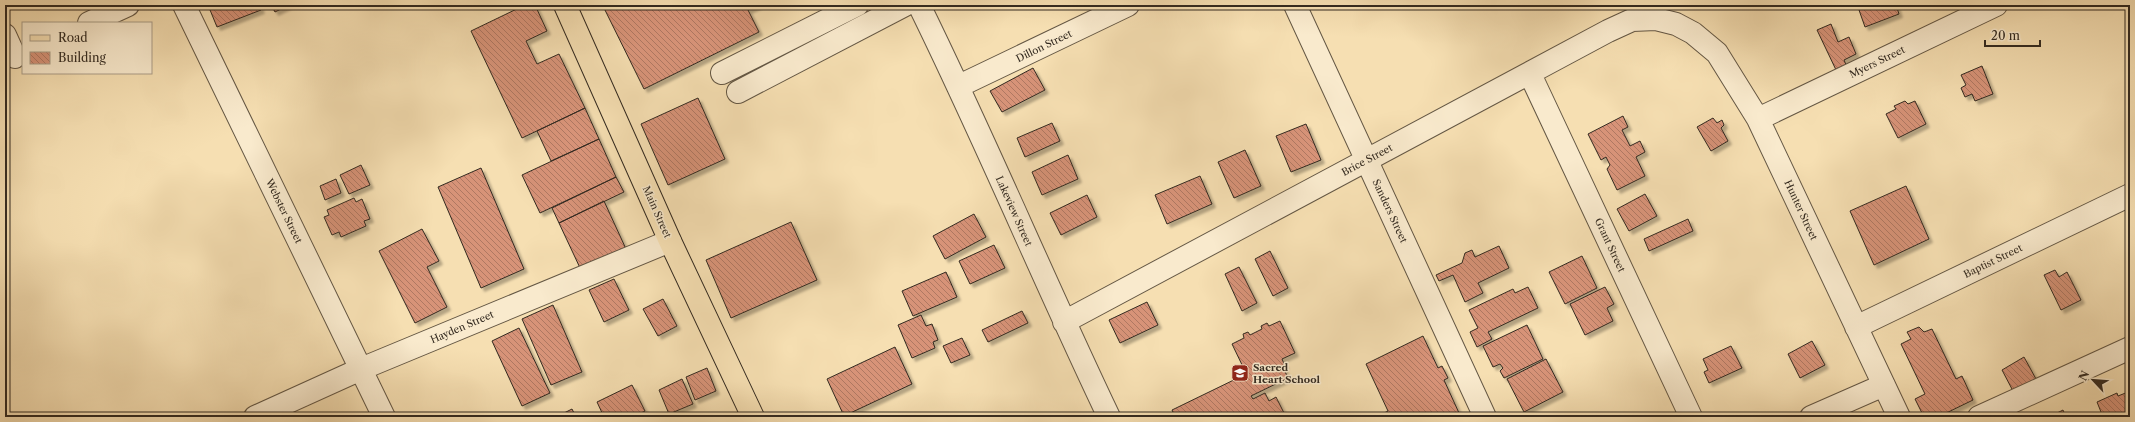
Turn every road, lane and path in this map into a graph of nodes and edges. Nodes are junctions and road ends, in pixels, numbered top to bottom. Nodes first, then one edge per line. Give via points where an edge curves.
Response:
1 (128, 5) edge
2 (184, 5) edge
3 (857, 5) edge
4 (905, 5) edge
5 (919, 5) edge
6 (1128, 5) edge
7 (1295, 5) edge
8 (1996, 5) edge
9 (570, 7) edge
10 (91, 22) edge
11 (1676, 24) joint
12 (5, 35) edge
13 (14, 57) edge
14 (722, 72) dead end
15 (1530, 74) junction
16 (959, 86) junction
17 (738, 92) dead end
18 (1758, 119) junction
19 (1367, 161) junction
20 (2130, 195) edge
21 (670, 241) junction
22 (1064, 322) junction
23 (1856, 327) junction
24 (2130, 348) edge
25 (361, 369) junction
26 (1884, 385) junction
27 (255, 417) edge
28 (384, 417) edge
29 (753, 417) edge
30 (1109, 417) edge
31 (1485, 417) edge
32 (1691, 417) edge
33 (1811, 417) edge
34 (1899, 417) edge
35 (1979, 417) edge

1 - 10 street
2 - 25 street, Webster Street
3 - 14 street
4 - 17 street
5 - 16 street, Lakeview Street
6 - 16 street, Dillon Street
7 - 19 street, Sanders Street
8 - 18 street, Myers Street
9 - 21 main road, Main Street
11 - 15 street, Brice Street via 1656,19 1632,20
11 - 18 street, Hunter Street via 1693,33 1717,54
12 - 13 street
15 - 19 street, Brice Street
15 - 32 street, Grant Street
16 - 22 street, Lakeview Street
18 - 23 street, Hunter Street
19 - 22 street, Brice Street
19 - 31 street, Sanders Street
20 - 23 street, Baptist Street
21 - 25 street, Hayden Street
21 - 29 main road, Main Street
22 - 30 street, Lakeview Street
23 - 26 street, Hunter Street
24 - 35 street
25 - 27 street, Hayden Street
25 - 28 street, Webster Street
26 - 33 street
26 - 34 street, Hunter Street

